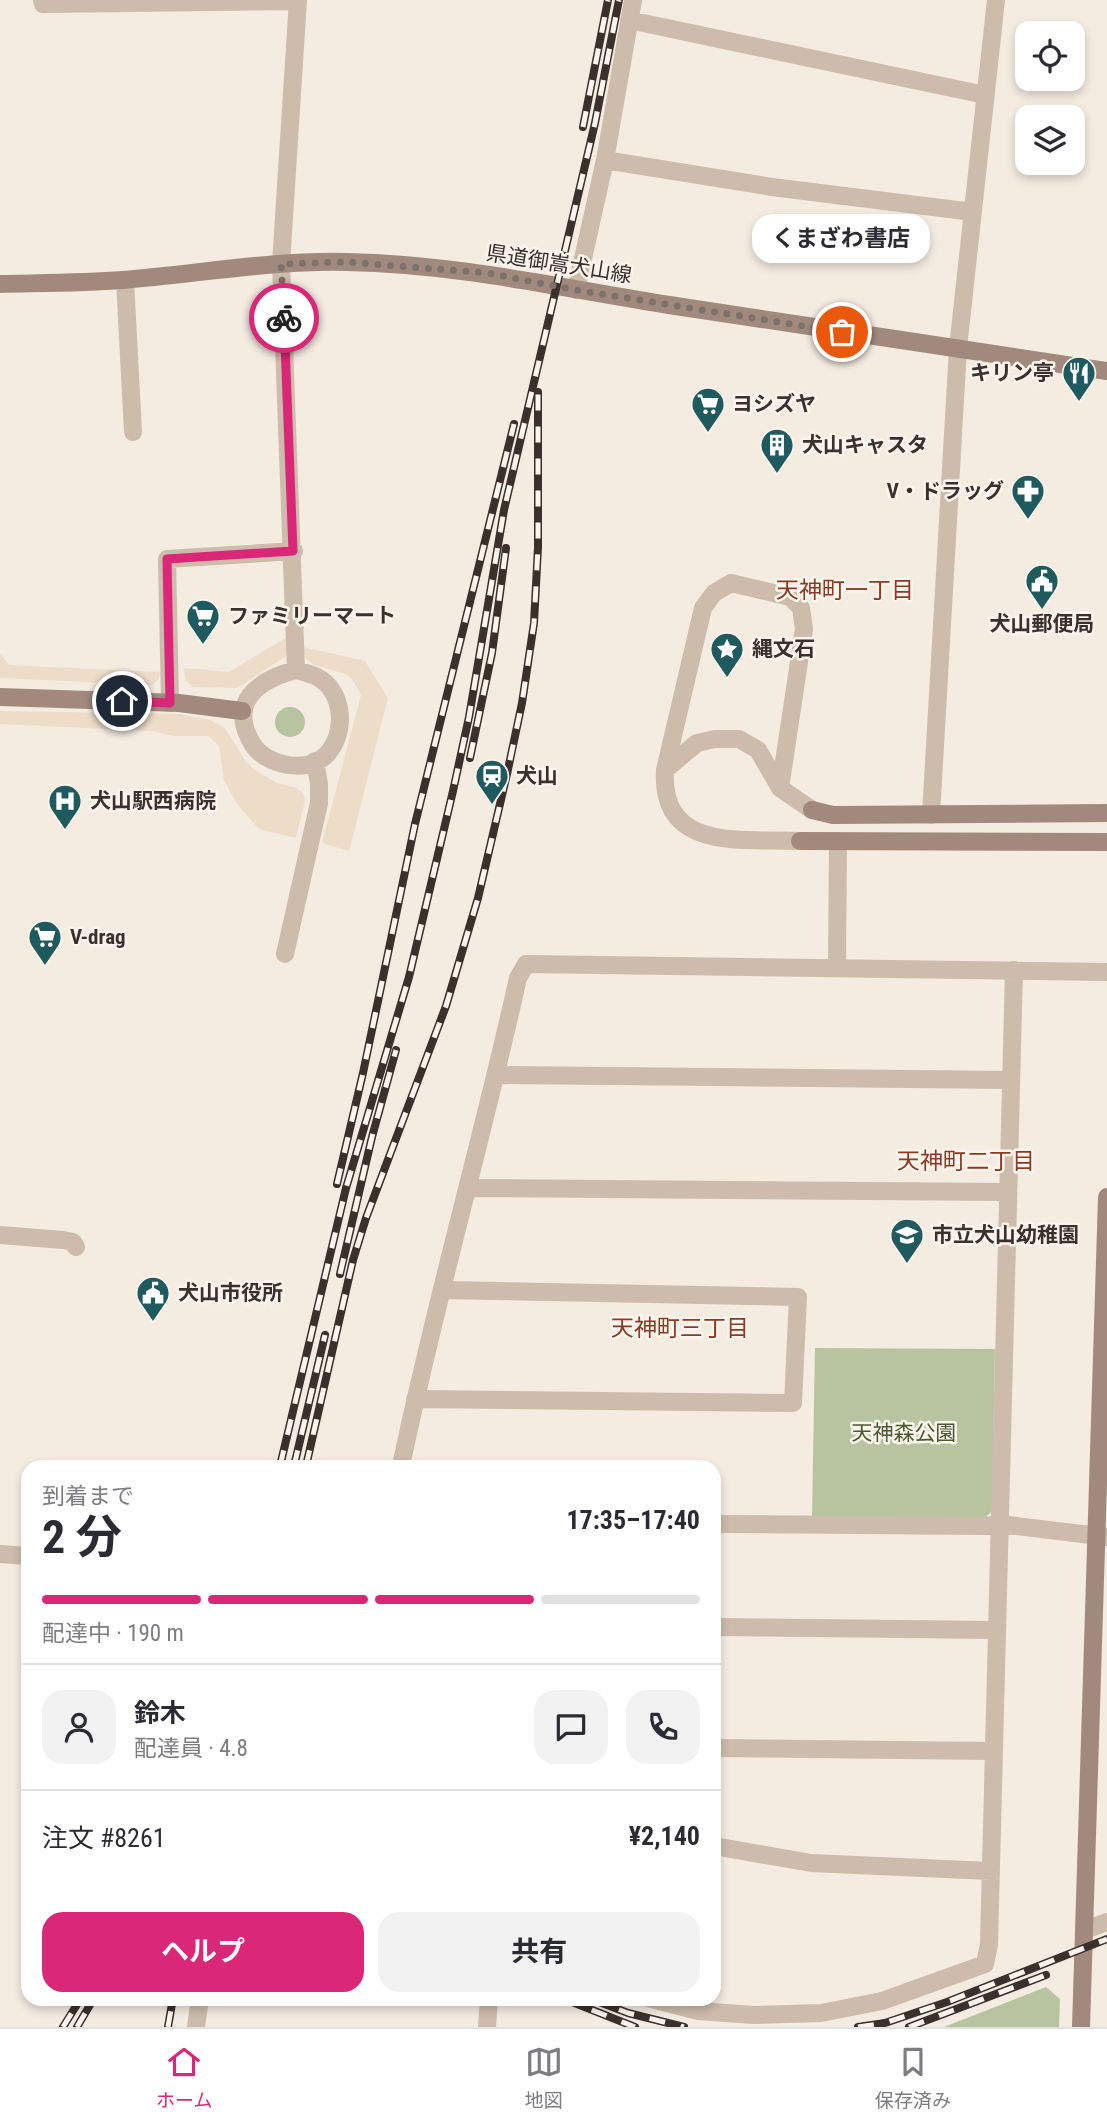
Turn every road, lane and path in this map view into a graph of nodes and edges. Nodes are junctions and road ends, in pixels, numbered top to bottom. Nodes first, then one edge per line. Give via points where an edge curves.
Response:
1 (42, 0) edge
2 (633, 0) edge
3 (996, 0) edge
4 (298, 1) edge
5 (629, 20) junction
6 (985, 95) junction
7 (605, 160) junction
8 (973, 212) junction
9 (281, 264) junction
10 (125, 280) junction
11 (0, 284) edge
12 (576, 290) junction
13 (958, 348) junction
14 (1107, 371) edge
15 (133, 432) dead end
16 (293, 551) junction
17 (296, 670) junction
18 (0, 696) edge
19 (170, 703) junction
20 (242, 711) junction
21 (314, 761) junction
22 (665, 770) junction
23 (780, 788) junction
24 (1107, 813) edge
25 (931, 816) junction
26 (838, 841) junction
27 (1107, 842) edge
28 (285, 954) dead end
29 (836, 967) junction
30 (1014, 970) junction
31 (1107, 972) edge
32 (496, 1075) junction
33 (1011, 1080) junction
34 (468, 1188) junction
35 (1009, 1192) junction
36 (1107, 1197) edge
37 (0, 1235) edge
38 (76, 1247) dead end
39 (443, 1290) junction
40 (415, 1399) junction
41 (402, 1460) edge
42 (721, 1524) edge
43 (1000, 1524) junction
44 (1102, 1536) edge
45 (0, 1554) edge
46 (21, 1556) edge
47 (721, 1627) edge
48 (997, 1630) junction
49 (721, 1748) edge
50 (993, 1751) junction
51 (721, 1847) edge
52 (990, 1871) junction
53 (1107, 1922) edge
54 (1085, 1930) junction
55 (199, 2006) edge
56 (488, 2006) edge
57 (679, 2006) edge
58 (196, 2027) edge
59 (487, 2027) edge
60 (1081, 2027) edge

1 - 4 street via 43,4
2 - 5 street
3 - 6 street
4 - 9 street
5 - 6 street
5 - 7 street
6 - 8 street
7 - 8 street
7 - 12 street
8 - 13 street
9 - 10 street, 県道御嵩犬山線
9 - 12 street, 県道御嵩犬山線 via 347,262 487,273
9 - 16 street
10 - 11 street, 県道御嵩犬山線
10 - 15 street
12 - 13 street, 県道御嵩犬山線
13 - 14 street, 県道御嵩犬山線
13 - 25 street
16 - 17 street
16 - 19 street via 167,559
17 - 20 street via 274,676 251,692
17 - 21 street via 318,677 332,690 340,712 338,736 324,757
18 - 19 street
19 - 20 street
20 - 21 street via 245,732 257,751 275,763
21 - 28 street via 319,803
22 - 23 street via 697,743 739,739 758,750
22 - 23 street via 703,608 714,593 731,583 790,597 801,608 804,629
22 - 26 street via 668,804 688,828 708,837
23 - 25 street via 812,810 833,815
24 - 25 street
26 - 27 street
26 - 29 street
29 - 30 street
29 - 32 street via 526,964 517,978
30 - 31 street
30 - 33 street
32 - 33 street
32 - 34 street
33 - 35 street
34 - 35 street
34 - 39 street
35 - 43 street
36 - 44 street via 1100,1367
37 - 38 street via 63,1240
39 - 40 street
39 - 40 street via 798,1297 793,1403
40 - 41 street
42 - 43 street
43 - 44 street
43 - 48 street
44 - 54 street
45 - 46 street
47 - 48 street
48 - 50 street
49 - 50 street
50 - 52 street
51 - 52 street via 811,1863
52 - 57 street via 985,1964 882,2001 821,2013 754,2015
53 - 54 street
54 - 60 street
55 - 58 street
56 - 59 street

